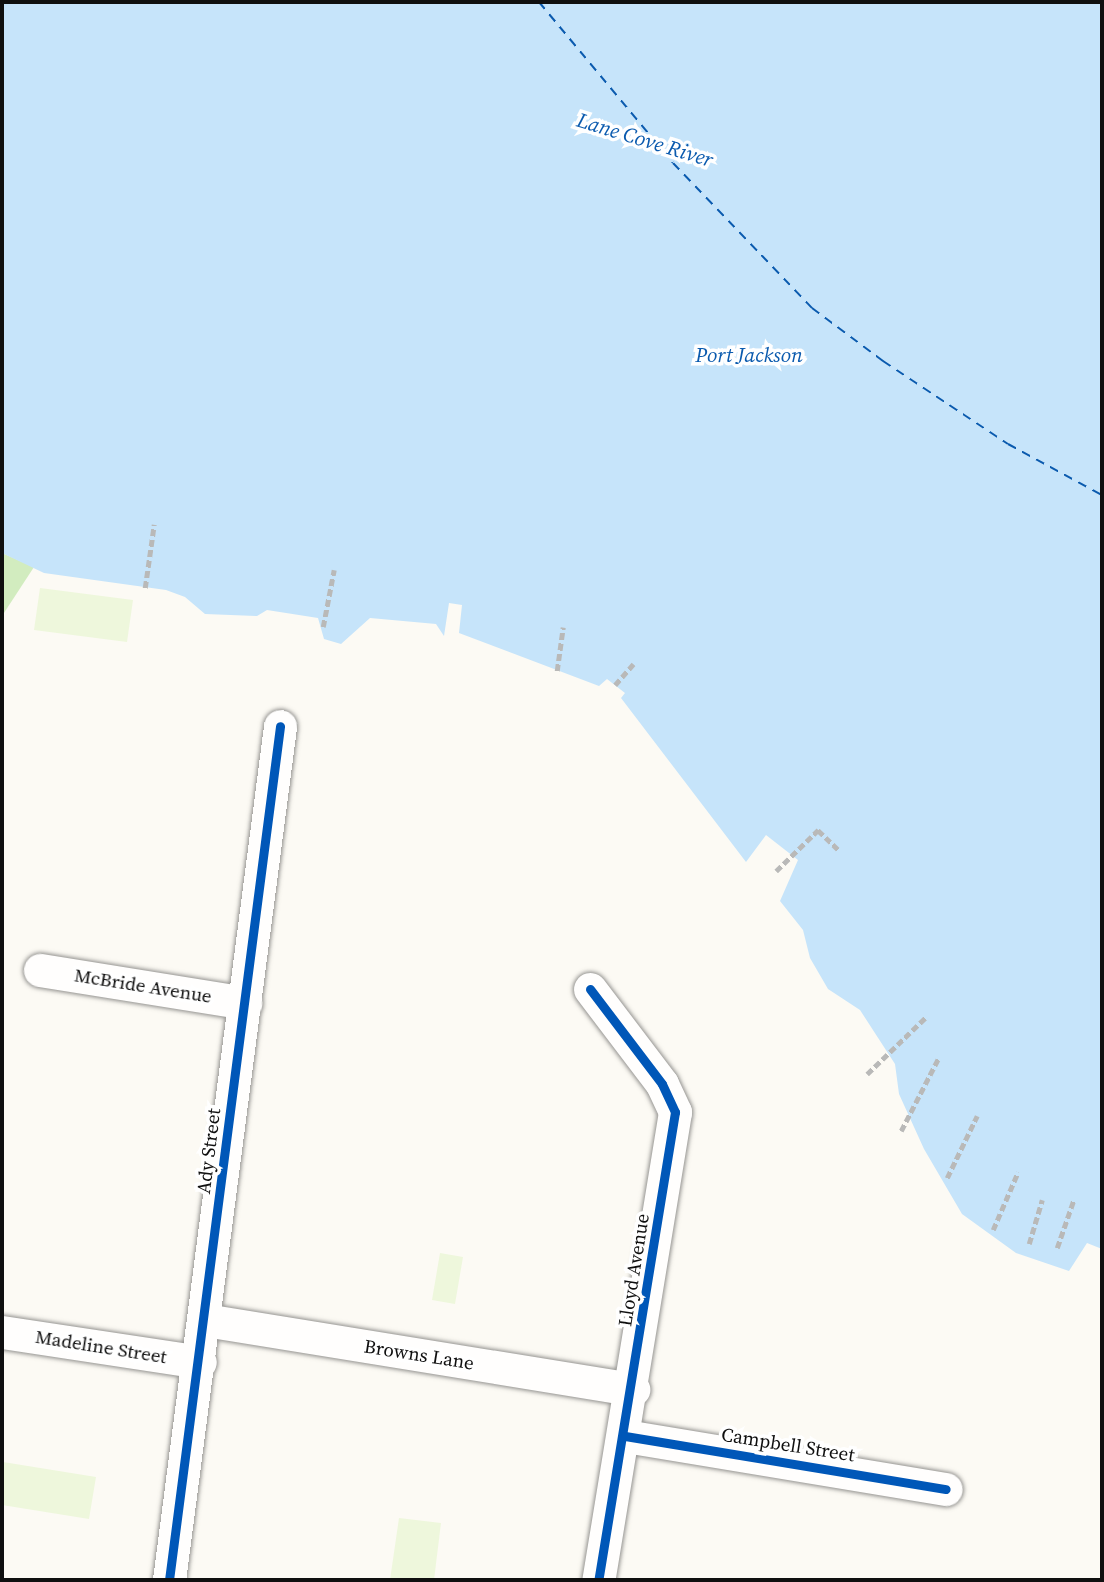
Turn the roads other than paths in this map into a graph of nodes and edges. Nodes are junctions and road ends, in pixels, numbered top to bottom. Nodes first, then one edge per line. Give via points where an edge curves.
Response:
1 (280, 726) dead end
2 (40, 970) dead end
3 (590, 989) dead end
4 (245, 1003) junction
5 (205, 1320) junction
6 (2, 1332) edge
7 (200, 1362) junction
8 (633, 1390) junction
9 (625, 1436) junction
10 (946, 1489) dead end
11 (169, 1580) edge
12 (598, 1580) edge

1 - 4 street, Ady Street
2 - 4 street, McBride Avenue
3 - 8 street, Lloyd Avenue via 662,1084 675,1112
4 - 5 street, Ady Street
5 - 7 street, Ady Street
5 - 8 street, Browns Lane
6 - 7 street, Madeline Street
7 - 11 street, Ady Street
8 - 9 street, Lloyd Avenue
9 - 10 street, Campbell Street
9 - 12 street, Lloyd Avenue

